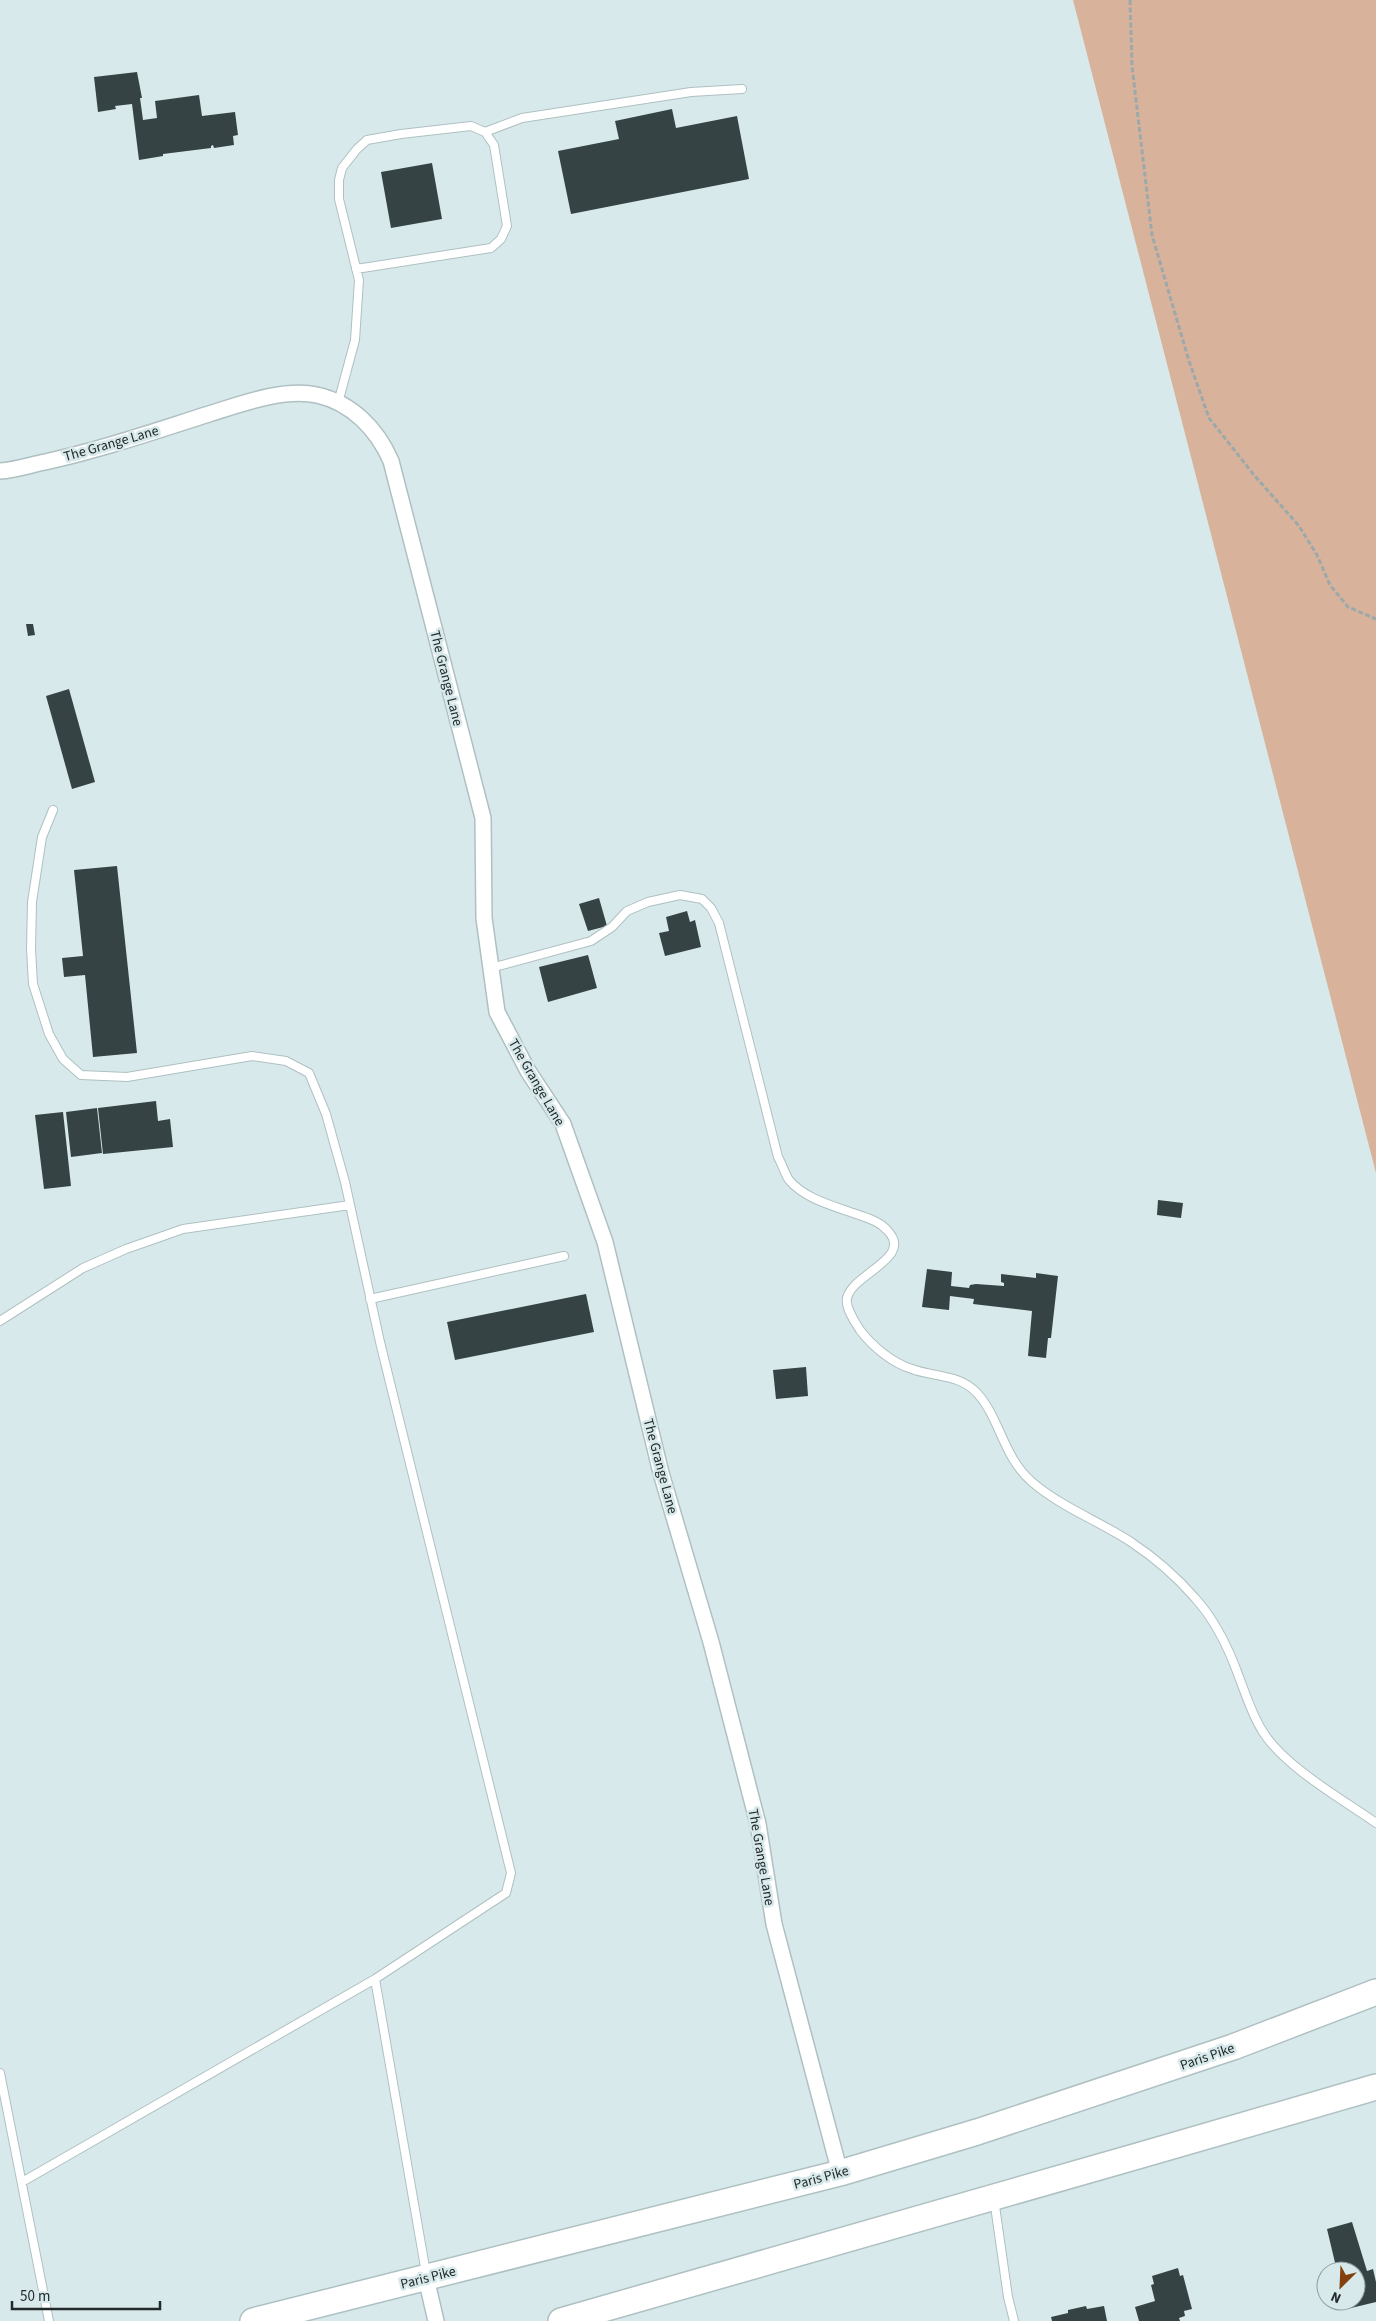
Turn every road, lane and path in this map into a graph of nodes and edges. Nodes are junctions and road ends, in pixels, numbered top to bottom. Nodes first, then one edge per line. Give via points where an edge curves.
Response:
1 (1130, 0) edge
2 (742, 89) dead end
3 (485, 132) junction
4 (356, 269) junction
5 (338, 403) junction
6 (0, 471) edge
7 (1376, 619) edge
8 (53, 810) dead end
9 (491, 968) junction
10 (350, 1205) junction
11 (564, 1256) dead end
12 (370, 1299) junction
13 (0, 1321) edge
14 (1376, 1823) edge
15 (375, 1979) junction
16 (1376, 1992) edge
17 (0, 2073) edge
18 (1376, 2087) edge
19 (840, 2172) junction
20 (22, 2182) junction
21 (993, 2197) junction
22 (426, 2278) junction
23 (49, 2321) edge
24 (253, 2321) edge
25 (436, 2321) edge
26 (562, 2321) edge
27 (1014, 2321) edge

1 - 7 path via 1132,66 1152,236 1188,361 1209,418 1299,526 1330,585 1348,607
2 - 3 lane via 691,92 522,118
3 - 4 lane via 471,126 367,140 349,157 339,180 339,199
3 - 4 lane via 494,145 507,226 501,239 491,248
4 - 5 lane via 359,280 355,340
5 - 6 street, The Grange Lane via 316,395 252,400 69,456
5 - 9 street, The Grange Lane via 373,429 391,461 483,818 484,918
8 - 10 lane via 42,837 32,902 31,949 33,984 49,1034 63,1059 81,1074 127,1077 252,1056 286,1061 309,1073 326,1114
9 - 14 lane via 591,941 612,927 626,911 648,902 680,895 702,899 719,923 778,1157 789,1180 823,1202 874,1221 894,1239 894,1250 889,1259 856,1282 847,1298 848,1309 860,1330 880,1351 910,1369 958,1380 976,1392 1019,1470 1064,1505 1130,1542 1165,1567 1196,1599 1217,1628 1246,1697 1269,1740 1308,1775
9 - 19 street, The Grange Lane via 497,1012 528,1071 563,1124 605,1242 661,1472 711,1642 756,1814 774,1924
10 - 12 lane
10 - 13 lane via 183,1229 83,1268
11 - 12 lane
12 - 15 lane via 511,1873 506,1893
15 - 20 lane
15 - 22 lane
16 - 19 highway, Paris Pike via 1233,2047 977,2132
17 - 20 lane
18 - 21 highway
19 - 22 highway, Paris Pike
20 - 23 lane
21 - 26 highway
21 - 27 lane
22 - 24 highway, Paris Pike
22 - 25 street

